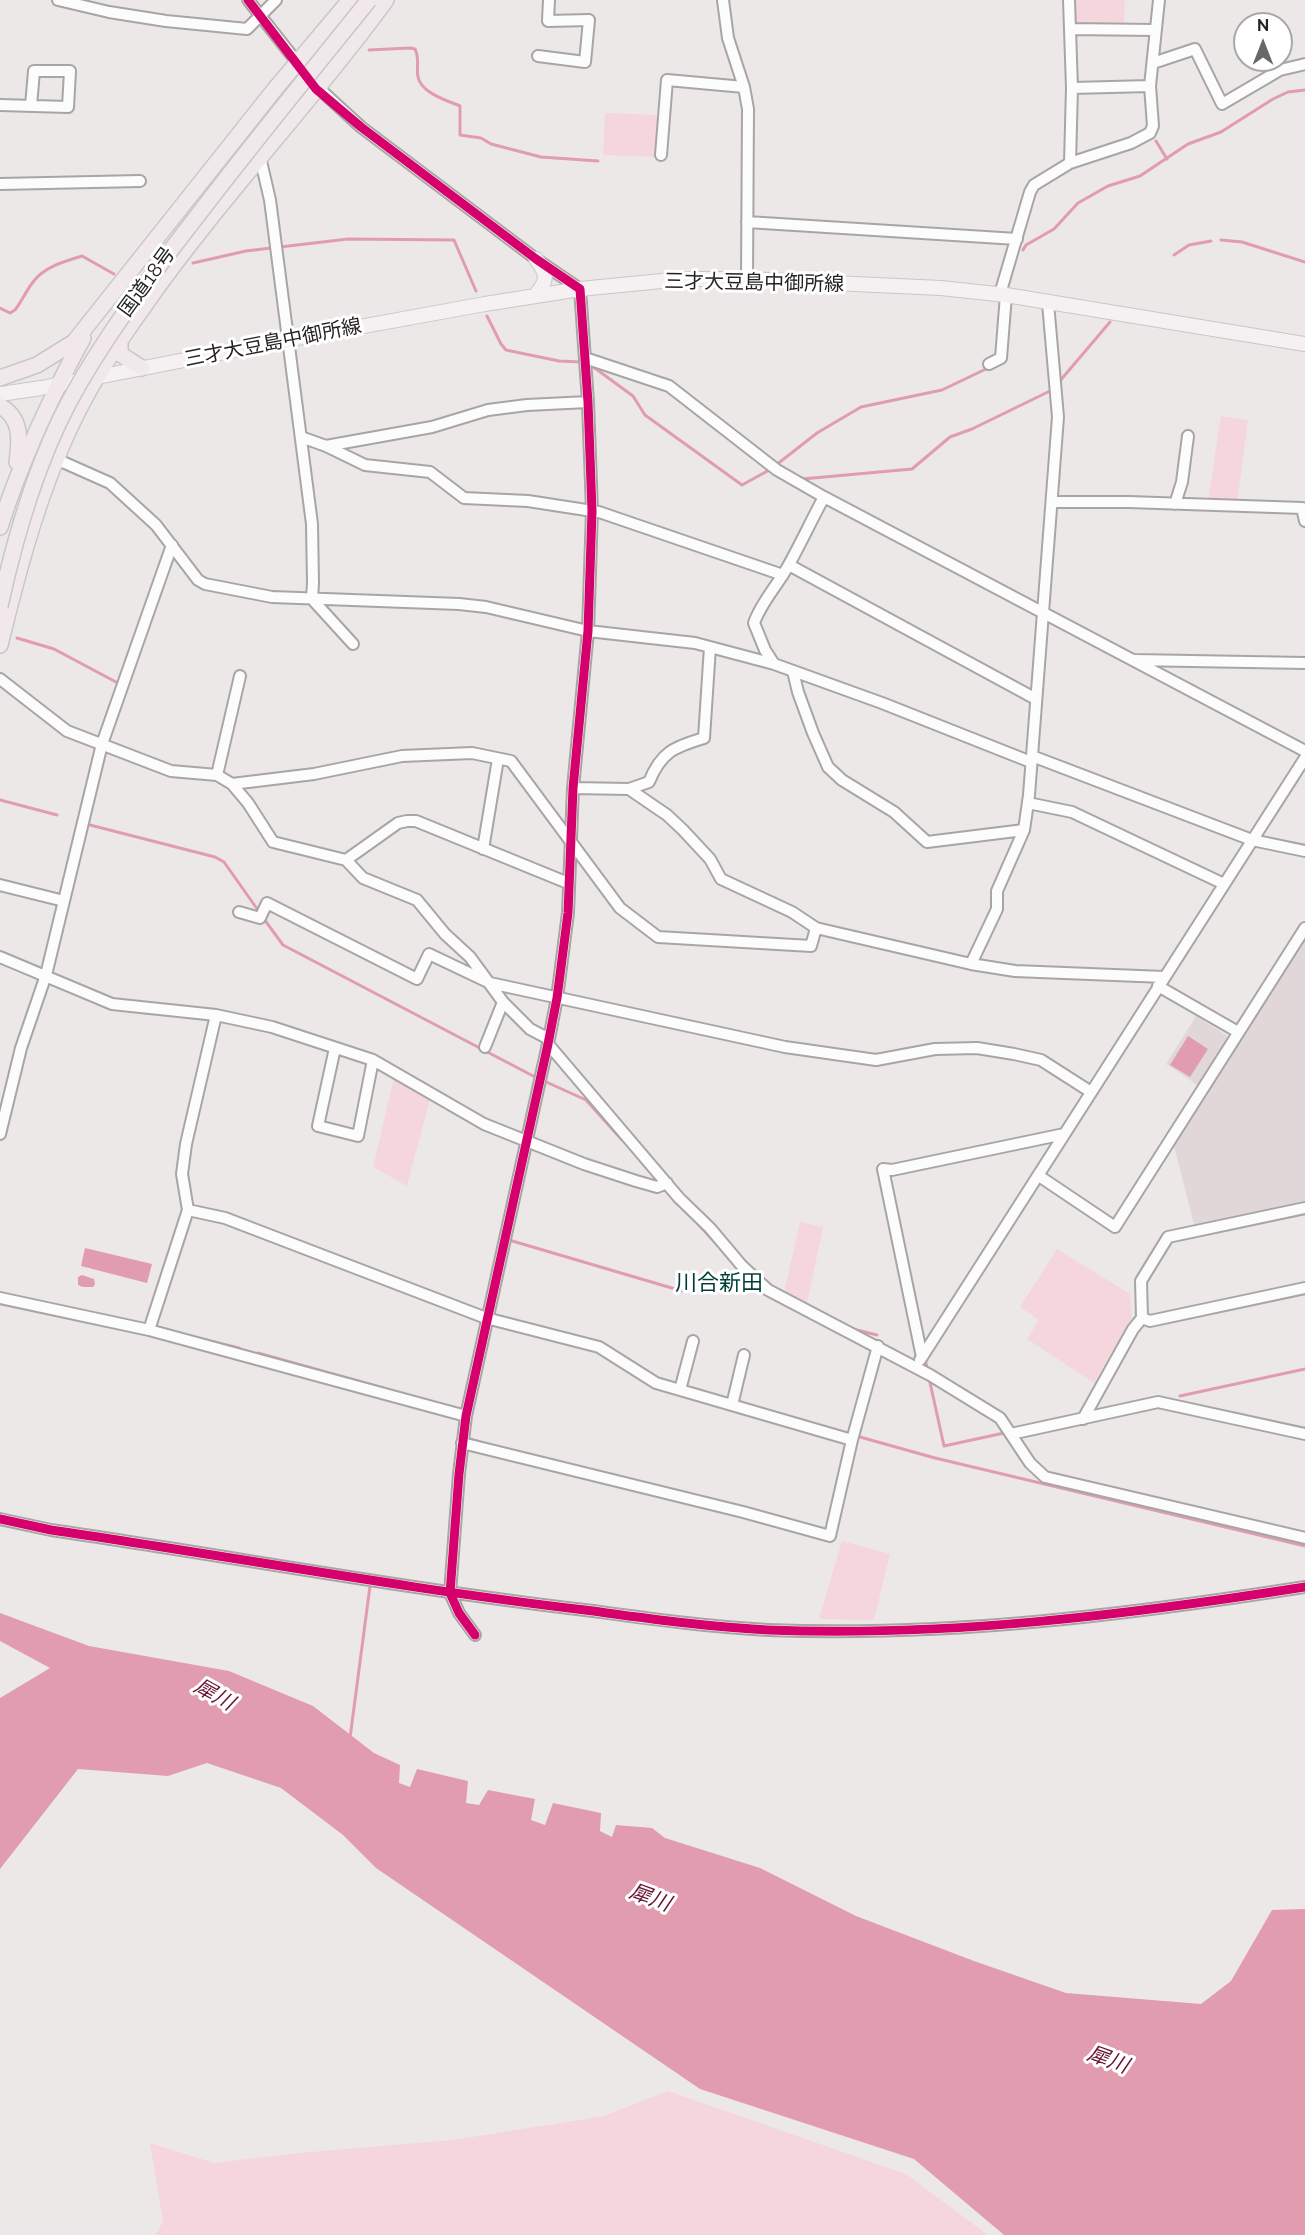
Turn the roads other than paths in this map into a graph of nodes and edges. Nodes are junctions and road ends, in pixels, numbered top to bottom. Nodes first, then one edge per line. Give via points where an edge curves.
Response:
1 (58, 0) edge
2 (248, 0) edge
3 (276, 0) edge
4 (350, 0) edge
5 (362, 0) edge
6 (369, 0) edge
7 (386, 0) edge
8 (549, 0) edge
9 (723, 0) edge
10 (1069, 0) edge
11 (1159, 0) edge
12 (261, 17) junction
13 (1070, 29) junction
14 (1155, 30) junction
15 (538, 56) dead end
16 (297, 63) junction
17 (1153, 63) junction
18 (1305, 64) edge
19 (1150, 86) junction
20 (744, 87) junction
21 (1072, 88) junction
22 (316, 89) junction
23 (0, 105) edge
24 (31, 106) junction
25 (661, 155) dead end
26 (260, 157) junction
27 (1070, 163) junction
28 (140, 181) dead end
29 (0, 184) edge
30 (747, 222) junction
31 (1017, 239) junction
32 (536, 259) junction
33 (747, 279) junction
34 (580, 289) junction
35 (1003, 295) junction
36 (535, 296) junction
37 (1048, 303) junction
38 (94, 319) junction
39 (120, 340) junction
40 (288, 340) junction
41 (1305, 344) edge
42 (585, 358) junction
43 (992, 362) dead end
44 (142, 368) junction
45 (98, 376) junction
46 (0, 378) edge
47 (60, 381) junction
48 (0, 384) edge
49 (0, 394) edge
50 (588, 402) junction
51 (0, 406) edge
52 (1188, 436) dead end
53 (301, 437) junction
54 (326, 446) junction
55 (56, 459) junction
56 (15, 480) junction
57 (824, 497) junction
58 (1053, 502) junction
59 (1175, 504) junction
60 (592, 511) junction
61 (1304, 515) edge
62 (0, 527) edge
63 (172, 545) junction
64 (0, 570) edge
65 (786, 570) junction
66 (312, 599) junction
67 (0, 606) edge
68 (1044, 614) junction
69 (588, 631) junction
70 (353, 644) dead end
71 (0, 645) edge
72 (710, 647) junction
73 (1131, 660) junction
74 (774, 663) junction
75 (1305, 663) edge
76 (793, 671) junction
77 (240, 676) dead end
78 (0, 679) edge
79 (1036, 699) junction
80 (102, 744) junction
81 (1305, 751) edge
82 (1305, 758) edge
83 (498, 759) junction
84 (1031, 759) junction
85 (217, 775) junction
86 (232, 783) junction
87 (573, 788) junction
88 (629, 789) junction
89 (1028, 803) junction
90 (1024, 830) junction
91 (570, 840) junction
92 (1252, 840) junction
93 (483, 849) junction
94 (1305, 851) edge
95 (346, 860) junction
96 (568, 883) junction
97 (1224, 884) junction
98 (0, 885) edge
99 (64, 901) junction
100 (239, 912) dead end
101 (816, 928) junction
102 (1305, 928) edge
103 (0, 957) edge
104 (971, 964) junction
105 (46, 975) junction
106 (1161, 981) junction
107 (490, 983) junction
108 (557, 998) junction
109 (503, 1002) junction
110 (216, 1015) junction
111 (1238, 1032) junction
112 (549, 1041) junction
113 (485, 1047) dead end
114 (335, 1048) junction
115 (373, 1060) junction
116 (1091, 1092) junction
117 (0, 1134) edge
118 (1064, 1134) junction
119 (527, 1141) junction
120 (1039, 1176) junction
121 (667, 1183) junction
122 (1305, 1208) edge
123 (188, 1210) junction
124 (1305, 1288) edge
125 (0, 1298) edge
126 (486, 1318) junction
127 (1142, 1318) junction
128 (149, 1330) junction
129 (693, 1341) dead end
130 (878, 1346) junction
131 (922, 1357) junction
132 (744, 1359) dead end
133 (924, 1372) junction
134 (680, 1390) junction
135 (732, 1405) junction
136 (466, 1416) junction
137 (1083, 1419) junction
138 (1011, 1434) junction
139 (1305, 1434) edge
140 (852, 1440) junction
141 (462, 1443) junction
142 (0, 1519) edge
143 (1305, 1538) edge
144 (1305, 1587) edge
145 (450, 1593) junction
146 (475, 1635) dead end

1 - 12 street via 166,21 248,28
2 - 12 street
3 - 12 street
4 - 16 highway
5 - 64 highway, 国道18号, bridge via 168,244 89,356 38,453
6 - 67 highway, 国道18号, bridge via 173,246 95,358 68,404 40,466
7 - 22 highway
8 - 15 street via 548,21 589,21 585,62
9 - 20 street via 728,38
10 - 13 street
11 - 14 street
12 - 16 street
13 - 14 street
13 - 21 street
14 - 17 street
16 - 22 street
16 - 38 highway
17 - 18 street via 1195,49 1222,104 1280,70
17 - 19 street
19 - 21 street
19 - 27 street via 1150,133
20 - 25 street via 667,80
20 - 30 street via 748,109
21 - 27 street
22 - 26 highway
22 - 32 street
23 - 24 street
24 - 24 street via 68,107 70,71 34,71
26 - 39 highway via 176,260
26 - 40 street via 270,200
27 - 31 street via 1034,184
28 - 29 street
30 - 31 street
30 - 33 street
31 - 35 street
32 - 34 street
32 - 36 main road via 545,272 545,280
33 - 34 main road, 三才大豆島中御所線 via 682,279
33 - 35 main road, 三才大豆島中御所線 via 941,288
34 - 36 main road, 三才大豆島中御所線
34 - 42 street
35 - 37 main road, 三才大豆島中御所線
35 - 43 street via 1003,347 1000,358
36 - 40 main road, 三才大豆島中御所線
37 - 41 main road, 三才大豆島中御所線
37 - 58 street via 1058,417
38 - 46 highway via 74,342 37,365
38 - 47 highway
39 - 44 highway via 120,354
39 - 45 highway
40 - 44 main road, 三才大豆島中御所線
40 - 53 street
42 - 50 street
42 - 57 street via 669,386 774,468
44 - 45 main road, 三才大豆島中御所線
45 - 47 main road, 三才大豆島中御所線
45 - 55 highway
47 - 48 main road, 三才大豆島中御所線
47 - 49 main road, 三才大豆島中御所線
47 - 56 highway
50 - 54 street via 488,410 432,427
50 - 60 street
51 - 56 highway via 8,410 19,432
52 - 59 street
53 - 54 street
53 - 66 street via 312,524
54 - 60 street via 365,465 430,472 464,498 528,501
55 - 63 street via 110,483
55 - 71 highway via 28,536
56 - 62 highway
57 - 65 street
57 - 68 street
58 - 59 street
58 - 68 street
59 - 61 street via 1302,508
60 - 65 street
60 - 69 street
63 - 66 street via 205,584 272,597
63 - 80 street
65 - 74 street via 759,608 754,623
65 - 79 street
66 - 69 street via 459,604
66 - 70 street
68 - 73 street
68 - 79 street
69 - 72 street
69 - 87 street
72 - 74 street
72 - 88 street via 704,738 681,745 663,757 649,782
73 - 75 street
73 - 81 street
74 - 76 street
76 - 84 street
76 - 90 street via 828,767 894,812 927,842
77 - 85 street
78 - 80 street via 67,731
79 - 84 street
80 - 85 street via 171,771
80 - 99 street
82 - 92 street
83 - 86 street via 472,753 402,756 314,774
83 - 91 street via 511,761
83 - 93 street
84 - 89 street
84 - 92 street
85 - 86 street
86 - 95 street via 273,842
87 - 88 street
87 - 91 street
88 - 101 street via 683,830 710,859 721,879 792,912
89 - 90 street
89 - 97 street via 1072,812
90 - 104 street via 997,891 997,909
91 - 96 street
91 - 101 street via 620,908 658,937 811,946
92 - 94 street
92 - 97 street
93 - 95 street via 407,820
93 - 96 street
95 - 107 street via 363,878 417,900
96 - 108 street
97 - 106 street
98 - 99 street
99 - 105 street
100 - 107 street via 262,915 267,903 417,979 429,954
101 - 104 street
102 - 111 street
103 - 105 street
104 - 106 street via 1015,971
105 - 110 street via 112,1004
105 - 117 street via 21,1048
106 - 111 street
106 - 116 street
107 - 108 street
107 - 109 street
108 - 112 street
108 - 116 street via 785,1047 876,1060 935,1048 1004,1052 1041,1060
109 - 112 street via 530,1029
109 - 113 street
110 - 114 street via 272,1027
110 - 123 street via 186,1144 182,1174
111 - 120 street via 1115,1227
112 - 119 street
112 - 121 street
114 - 115 street
114 - 115 street via 318,1126 358,1136
115 - 119 street via 484,1124
116 - 118 street
118 - 120 street
118 - 131 street via 883,1169
119 - 121 street via 636,1181 657,1187
119 - 126 street
120 - 131 street
121 - 130 street via 768,1290
122 - 127 street via 1168,1238 1141,1281
123 - 126 street via 225,1218
123 - 128 street
124 - 127 street via 1150,1322
125 - 128 street
126 - 134 street via 599,1347 656,1383
126 - 136 street
127 - 137 street
128 - 136 street
129 - 134 street
130 - 133 street
130 - 140 street
131 - 133 street
132 - 135 street
133 - 138 street via 1000,1418
134 - 135 street
135 - 140 street
136 - 141 street
137 - 138 street
137 - 139 street via 1158,1402
138 - 143 street via 1044,1481
140 - 141 street via 830,1536
141 - 145 street
142 - 145 street
144 - 145 street via 1077,1618 924,1631 846,1632 763,1630
145 - 146 street via 459,1614

